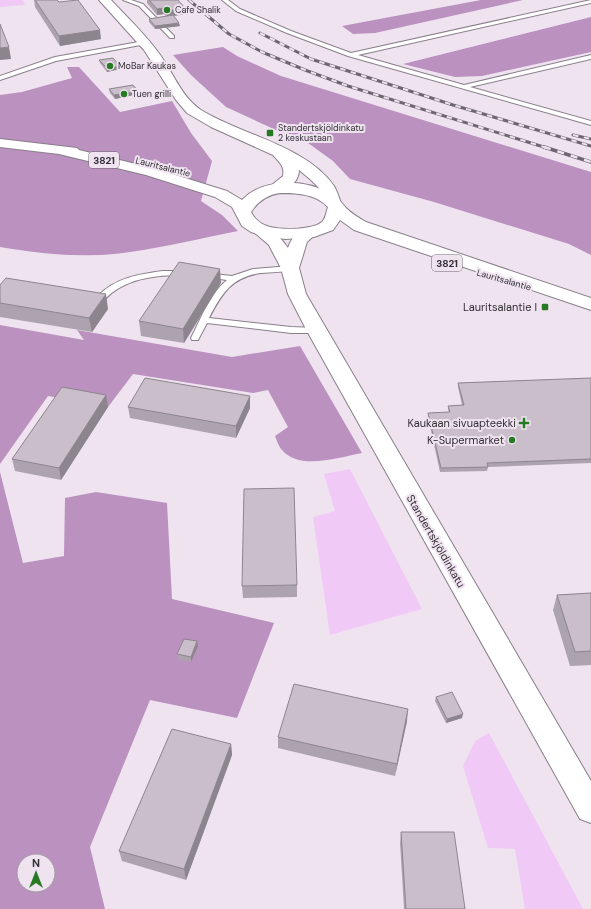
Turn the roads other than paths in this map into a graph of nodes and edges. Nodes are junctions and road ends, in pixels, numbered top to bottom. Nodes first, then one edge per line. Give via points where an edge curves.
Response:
1 (105, 0) edge
2 (126, 0) edge
3 (225, 0) edge
4 (591, 1) edge
5 (172, 37) dead end
6 (144, 44) junction
7 (350, 55) junction
8 (591, 57) edge
9 (0, 78) edge
10 (462, 87) junction
11 (591, 123) edge
12 (0, 143) edge
13 (57, 149) junction
14 (279, 153) junction
15 (271, 190) junction
16 (334, 205) junction
17 (243, 212) junction
18 (257, 228) junction
19 (312, 232) junction
20 (290, 268) junction
21 (234, 279) junction
22 (85, 296) edge
23 (585, 302) edge
24 (204, 320) junction
25 (317, 331) junction
26 (195, 338) dead end
27 (591, 809) edge

1 - 6 street
2 - 5 lane via 141,5
3 - 7 lane via 238,10
4 - 7 lane
6 - 9 lane via 55,59
6 - 14 street via 156,57 178,93 192,110
7 - 10 lane
8 - 10 lane
10 - 11 lane
12 - 13 street, Lauritsalantie / 3821
13 - 15 street, Lauritsalantie / 3821 via 142,161 244,190
13 - 17 street, Lauritsalantie / 3821 via 151,172 221,194 238,204
14 - 15 street via 290,164 292,176 284,184
14 - 16 street via 293,158 310,170 328,188
15 - 16 street, Lauritsalantie via 308,190 326,198
15 - 17 street via 251,199
16 - 19 street via 336,213 333,219 327,226
16 - 23 street, Lauritsalantie / 3821 via 348,220 360,226
17 - 18 street, Lauritsalantie via 248,222
18 - 19 street, Lauritsalantie via 280,234
18 - 20 street, Standertskjöldinkatu via 275,242
19 - 20 street via 299,240
19 - 23 street, Lauritsalantie / 3821 via 332,232 366,239
20 - 21 lane via 251,272
20 - 25 street, Standertskjöldinkatu via 297,294
21 - 22 lane via 167,272 144,275 111,288 100,299
21 - 24 lane via 221,290
24 - 25 lane
24 - 26 lane
25 - 27 street, Standertskjöldinkatu

